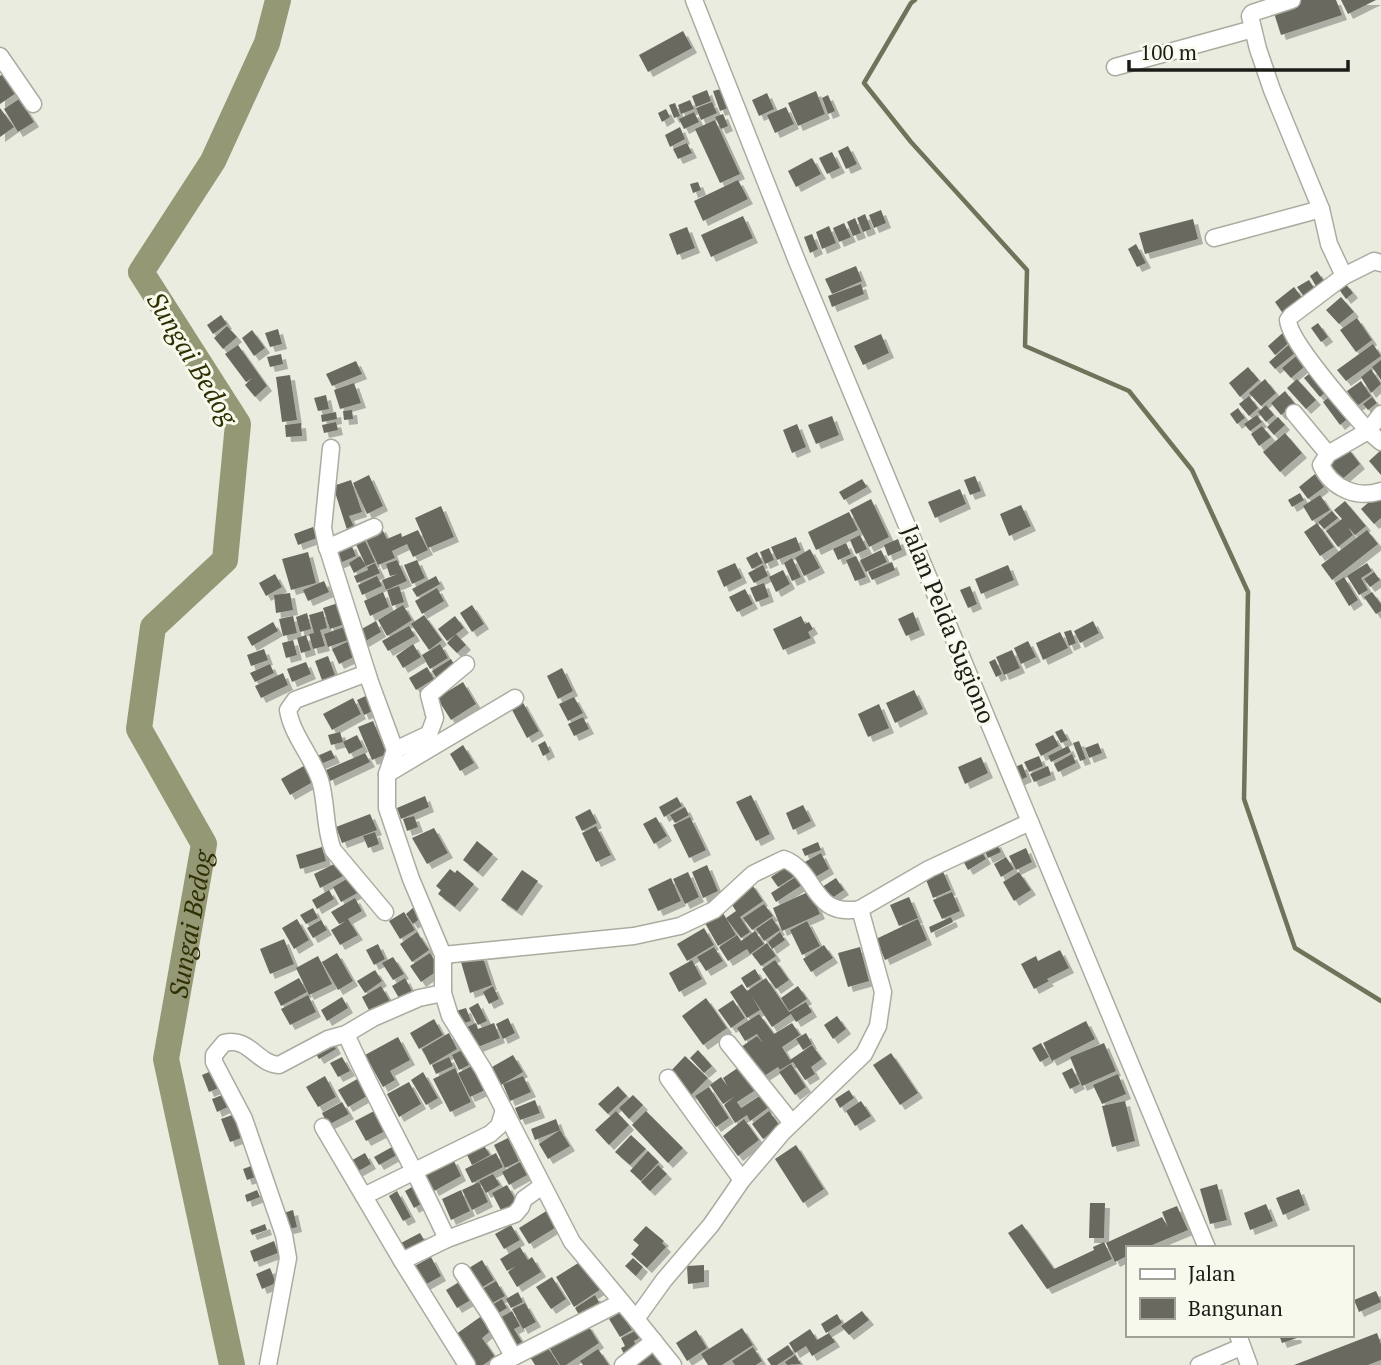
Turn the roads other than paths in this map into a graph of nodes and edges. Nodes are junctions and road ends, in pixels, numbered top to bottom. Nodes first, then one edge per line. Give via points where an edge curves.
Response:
1 (694, 0) edge
2 (1292, 0) edge
3 (1253, 29) junction
4 (0, 56) edge
5 (1115, 67) dead end
6 (33, 104) dead end
7 (1321, 209) junction
8 (1214, 238) dead end
9 (1381, 263) edge
10 (1344, 276) junction
11 (1294, 413) dead end
12 (1381, 414) edge
13 (1367, 431) junction
14 (1381, 442) edge
15 (331, 448) dead end
16 (1328, 454) junction
17 (1381, 491) edge
18 (374, 527) dead end
19 (327, 548) junction
20 (466, 664) dead end
21 (367, 673) junction
22 (515, 698) dead end
23 (395, 750) junction
24 (387, 774) junction
25 (1030, 822) junction
26 (860, 909) junction
27 (385, 912) dead end
28 (443, 955) junction
29 (443, 993) junction
30 (346, 1034) junction
31 (727, 1043) dead end
32 (668, 1078) dead end
33 (504, 1110) junction
34 (792, 1123) junction
35 (323, 1127) dead end
36 (415, 1171) junction
37 (742, 1180) junction
38 (542, 1186) junction
39 (364, 1196) junction
40 (447, 1239) junction
41 (1206, 1246) edge
42 (402, 1261) junction
43 (462, 1272) dead end
44 (621, 1302) junction
45 (636, 1319) junction
46 (654, 1341) junction
47 (1240, 1341) edge
48 (505, 1361) edge
49 (268, 1365) edge
50 (467, 1365) edge
51 (623, 1365) edge
52 (673, 1365) edge
53 (1199, 1365) edge
54 (1249, 1365) edge

1 - 25 street, Jalan Pelda Sugiono
2 - 3 street via 1252,13
3 - 5 street
3 - 7 street via 1272,90
4 - 6 street
7 - 8 street
7 - 10 street via 1329,244
9 - 10 street via 1374,261
10 - 13 street via 1292,316 1288,327
11 - 16 street
12 - 13 street
13 - 14 street
13 - 16 street
15 - 19 street via 323,528
16 - 17 street via 1321,465 1324,472 1345,490 1368,495
18 - 19 street
19 - 21 street
20 - 23 street via 429,695 435,718 429,734
21 - 23 street
21 - 27 street via 295,700 288,710 319,777 333,850
22 - 24 street
23 - 24 street
24 - 28 street via 387,808
25 - 26 street via 929,869
25 - 41 street, Jalan Pelda Sugiono
26 - 28 street via 835,909 823,901 795,863 784,859 753,874 714,910 680,926 634,936
26 - 34 street via 883,992 878,1026 863,1054
28 - 29 street
29 - 30 street via 419,998
29 - 33 street via 450,1016
30 - 36 street
30 - 49 street via 279,1065 266,1062 239,1042 224,1043 214,1055 244,1119 284,1235 288,1258
31 - 34 street
32 - 37 street
33 - 36 street via 499,1126 490,1134
33 - 38 street
34 - 37 street
35 - 39 street
36 - 39 street
36 - 40 street
37 - 45 street
38 - 40 street via 524,1199 515,1213
38 - 44 street via 572,1242
39 - 42 street
40 - 42 street
42 - 50 street
43 - 48 street via 492,1318
44 - 45 street
44 - 48 street
45 - 46 street
46 - 51 street
46 - 52 street
47 - 53 street
47 - 54 street

